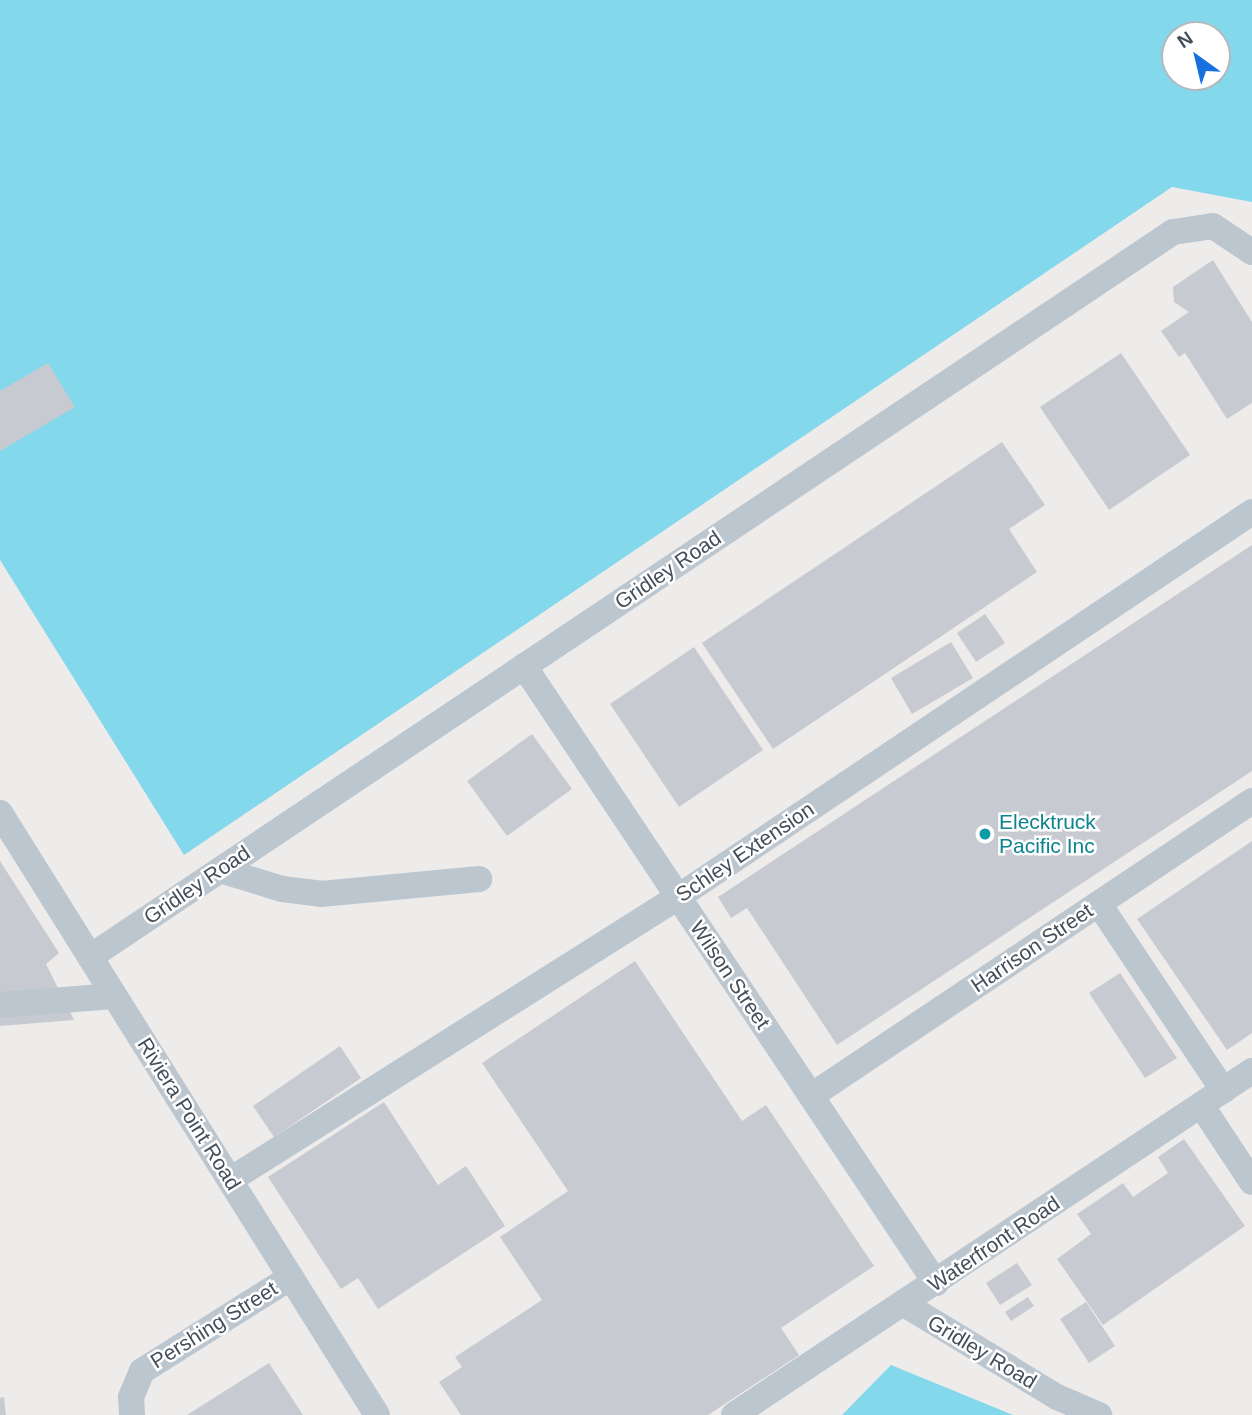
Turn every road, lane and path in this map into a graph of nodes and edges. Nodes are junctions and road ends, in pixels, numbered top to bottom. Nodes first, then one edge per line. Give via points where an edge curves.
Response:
1 (1252, 252) edge
2 (1252, 512) edge
3 (524, 666) junction
4 (1252, 800) edge
5 (0, 813) edge
6 (220, 870) junction
7 (479, 878) dead end
8 (678, 897) junction
9 (1099, 904) junction
10 (90, 957) junction
11 (114, 996) junction
12 (0, 1005) edge
13 (1252, 1071) edge
14 (1223, 1090) junction
15 (811, 1096) junction
16 (1201, 1105) junction
17 (230, 1180) junction
18 (1252, 1182) edge
19 (291, 1277) junction
20 (936, 1283) junction
21 (904, 1304) junction
22 (132, 1415) edge
23 (377, 1415) edge
24 (734, 1415) edge
25 (1099, 1415) edge

1 - 3 street, Gridley Road via 1213,226 1173,232
2 - 8 street, Schley Extension
3 - 6 street, Gridley Road
3 - 8 street, Wilson Street
4 - 9 street, Harrison Street
5 - 10 street, Riviera Point Road
6 - 7 street via 282,889 321,894
6 - 10 street, Gridley Road
8 - 15 street, Wilson Street
8 - 17 street, Schley Extension
9 - 14 street
9 - 15 street, Harrison Street
10 - 11 street, Riviera Point Road
11 - 12 street
11 - 17 street, Riviera Point Road
13 - 14 street, Waterfront Road
14 - 16 street, Waterfront Road
15 - 20 street, Wilson Street
16 - 18 street
16 - 20 street, Waterfront Road
17 - 19 street, Riviera Point Road
19 - 22 street, Pershing Street via 142,1371 131,1397
19 - 23 street, Riviera Point Road
20 - 21 street, Waterfront Road
21 - 24 street, Waterfront Road
21 - 25 street, Gridley Road via 1057,1398

